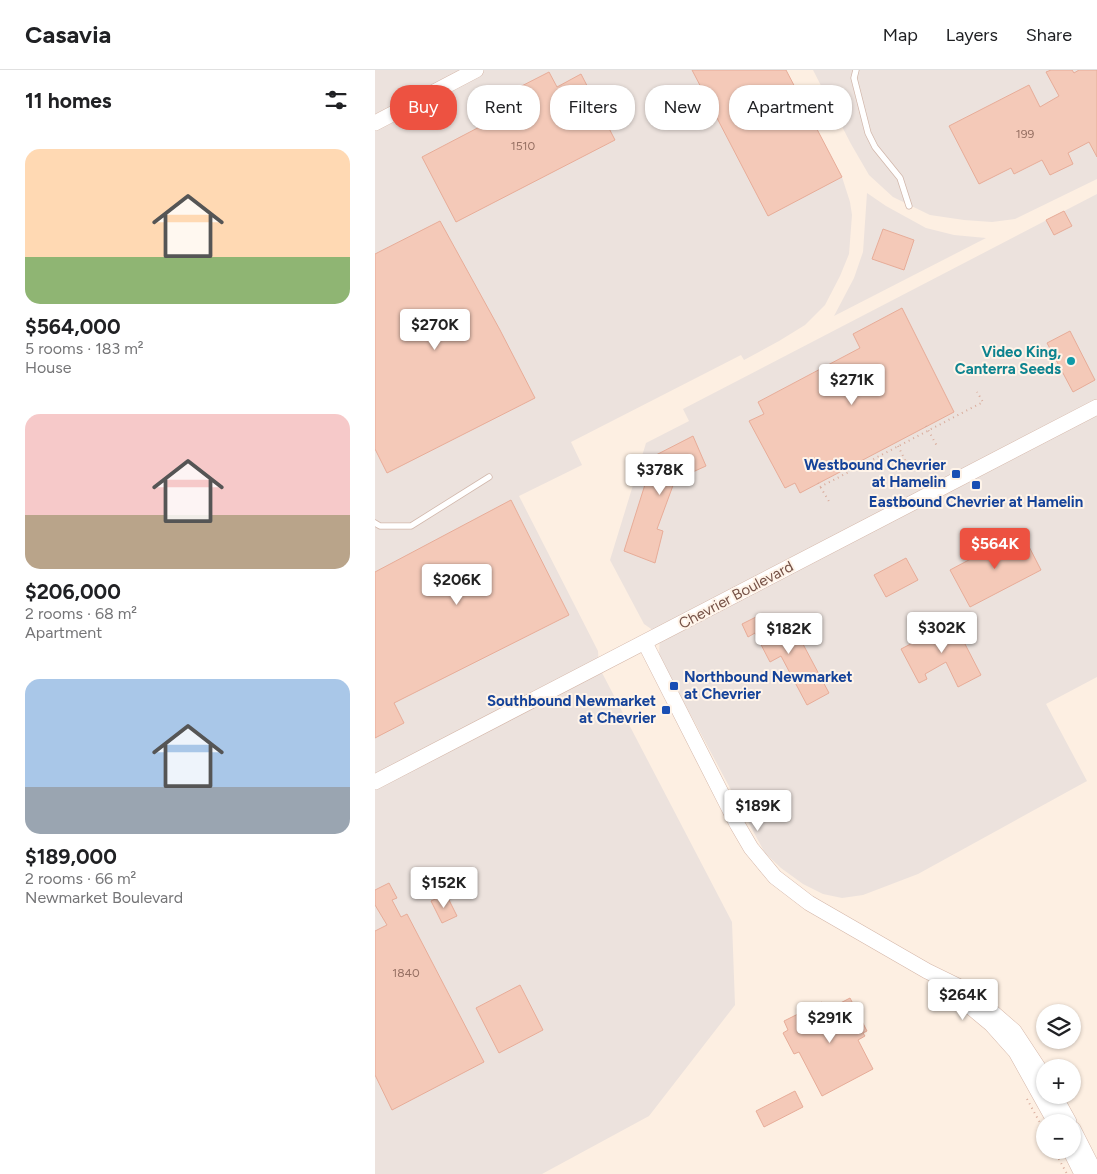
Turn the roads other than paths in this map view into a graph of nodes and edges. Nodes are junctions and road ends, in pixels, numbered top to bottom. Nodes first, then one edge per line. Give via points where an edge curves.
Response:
1 (476, 70) edge
2 (856, 70) edge
3 (375, 123) edge
4 (909, 206) dead end
5 (1097, 407) edge
6 (489, 476) dead end
7 (375, 523) edge
8 (645, 643) junction
9 (375, 782) edge
10 (927, 971) junction
11 (1036, 1064) edge
12 (1051, 1114) edge
13 (1081, 1145) edge
14 (1075, 1159) edge
15 (1083, 1174) edge
16 (1096, 1174) edge

1 - 3 street
2 - 4 lane via 854,78 868,133 875,148 900,178
5 - 8 street, Chevrier Boulevard
6 - 7 lane via 411,526 380,526
8 - 9 street, Chevrier Boulevard
8 - 10 street via 737,824 751,848 775,877 809,903
10 - 11 street via 969,991 997,1014 1014,1031
10 - 12 street via 991,1024 1017,1052
13 - 16 street
14 - 15 street

